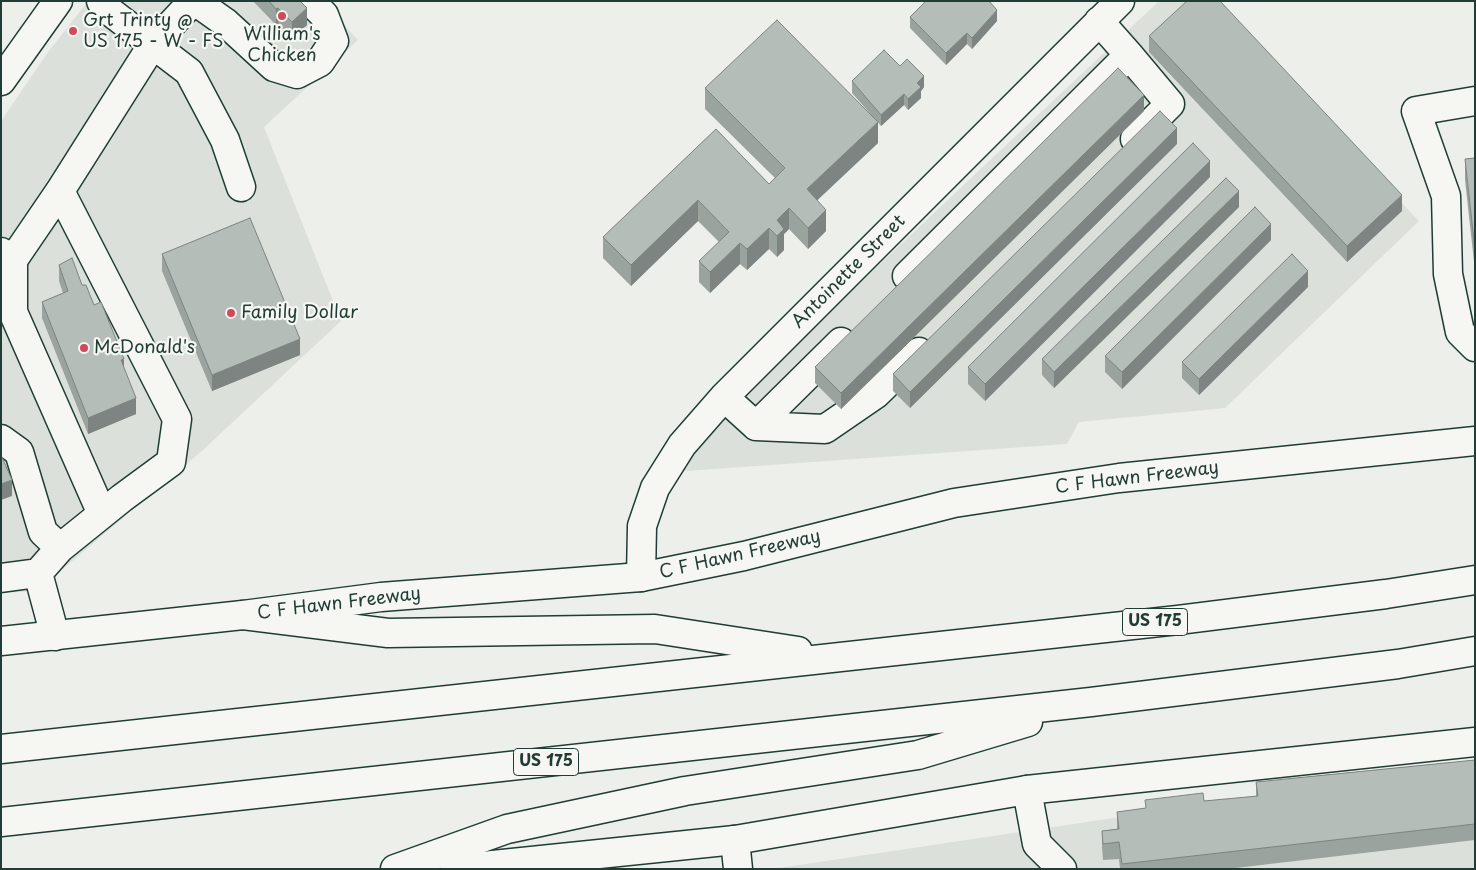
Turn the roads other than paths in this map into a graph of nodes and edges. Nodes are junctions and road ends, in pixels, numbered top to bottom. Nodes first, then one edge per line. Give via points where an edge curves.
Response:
1 (58, 1) edge
2 (101, 1) edge
3 (194, 1) edge
4 (310, 1) edge
5 (1120, 1) edge
6 (1099, 22) junction
7 (153, 44) junction
8 (1129, 56) junction
9 (1, 81) edge
10 (1475, 100) edge
11 (1114, 159) edge
12 (241, 187) dead end
13 (60, 191) junction
14 (7, 256) edge
15 (893, 290) edge
16 (858, 325) edge
17 (939, 332) edge
18 (1475, 348) edge
19 (724, 397) junction
20 (756, 426) junction
21 (1, 439) edge
22 (1475, 441) edge
23 (102, 514) junction
24 (60, 548) junction
25 (38, 573) junction
26 (641, 577) junction
27 (1, 578) edge
28 (1475, 580) edge
29 (243, 615) junction
30 (55, 636) junction
31 (1, 642) edge
32 (1475, 651) edge
33 (835, 657) junction
34 (1091, 702) junction
35 (1475, 742) edge
36 (1, 749) edge
37 (1027, 790) junction
38 (1, 822) edge
39 (735, 840) junction
40 (1039, 856) edge
41 (395, 869) edge
42 (454, 869) edge
43 (738, 869) edge
44 (1062, 869) edge

1 - 9 main road
2 - 7 main road
3 - 4 main road via 226,23 274,67 297,74 320,62 334,41 324,15
3 - 7 main road
5 - 6 main road, Antoinette Street
6 - 8 main road
6 - 19 main road, Antoinette Street
7 - 12 main road via 189,72 225,140
7 - 13 main road
8 - 11 main road via 1170,104
8 - 15 main road
10 - 18 main road via 1416,111 1446,196 1448,274 1460,332
13 - 14 main road
13 - 23 main road via 177,419 171,462
14 - 23 main road via 13,312
16 - 20 main road
17 - 20 main road via 876,394 825,429
19 - 20 main road
19 - 26 main road, Antoinette Street via 682,445 655,488 642,526
21 - 24 main road via 19,452 43,532
22 - 26 main road, C F Hawn Freeway via 1119,478 954,503 744,556
23 - 24 main road
24 - 25 main road
25 - 27 main road
25 - 30 main road
26 - 29 main road, C F Hawn Freeway via 381,597
28 - 33 main road, US 175 via 1198,617
29 - 30 main road, C F Hawn Freeway
29 - 33 main road via 388,633 655,629
30 - 31 main road, C F Hawn Freeway
32 - 34 main road, US 175 via 1398,664
33 - 36 main road, US 175
34 - 38 main road, US 175
34 - 41 main road via 918,755 685,791 506,829
35 - 37 main road
37 - 39 main road
37 - 40 main road
39 - 42 main road
39 - 43 main road
40 - 44 main road

